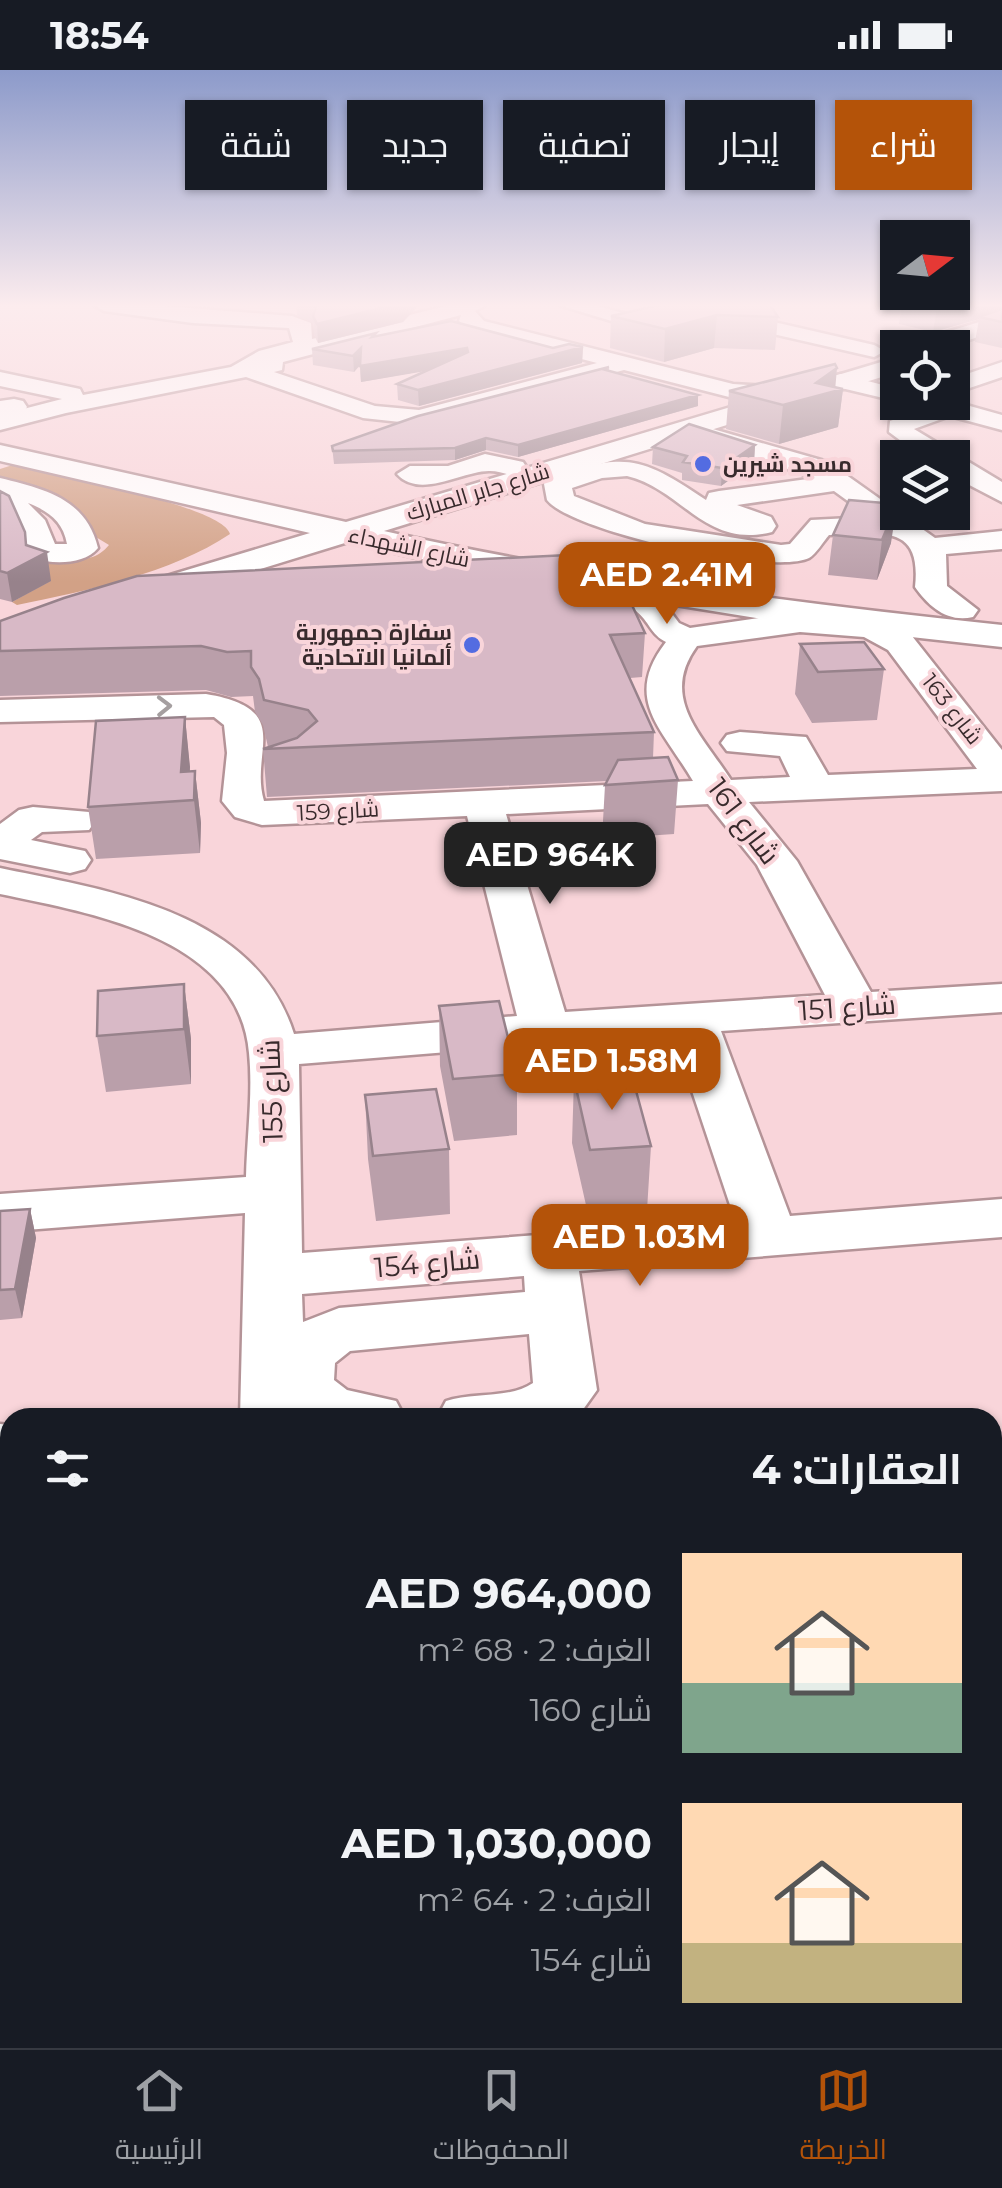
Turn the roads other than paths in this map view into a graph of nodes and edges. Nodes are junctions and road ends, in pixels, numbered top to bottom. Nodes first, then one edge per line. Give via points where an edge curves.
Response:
1 (55, 397) edge
2 (108, 397) edge
3 (356, 397) edge
4 (543, 397) edge
5 (725, 397) edge
6 (753, 397) edge
7 (788, 397) edge
8 (735, 403) junction
9 (970, 410) edge
10 (402, 420) junction
11 (909, 420) edge
12 (1002, 422) edge
13 (687, 428) junction
14 (3, 434) edge
15 (364, 439) edge
16 (914, 440) edge
17 (410, 474) dead end
18 (970, 475) edge
19 (504, 476) junction
20 (843, 482) junction
21 (127, 483) junction
22 (0, 486) edge
23 (172, 494) junction
24 (1002, 494) edge
25 (0, 502) edge
26 (880, 510) edge
27 (349, 517) junction
28 (880, 526) edge
29 (906, 530) edge
30 (1002, 540) edge
31 (929, 547) junction
32 (191, 564) junction
33 (494, 566) junction
34 (584, 571) junction
35 (930, 583) junction
36 (451, 589) edge
37 (145, 597) junction
38 (236, 600) edge
39 (1002, 614) edge
40 (0, 622) edge
41 (916, 626) junction
42 (1002, 636) edge
43 (686, 638) junction
44 (0, 640) edge
45 (69, 704) junction
46 (952, 707) junction
47 (0, 708) edge
48 (990, 708) dead end
49 (0, 729) edge
50 (740, 743) dead end
51 (1002, 777) edge
52 (816, 788) junction
53 (720, 792) junction
54 (504, 804) junction
55 (73, 840) dead end
56 (2, 869) edge
57 (1002, 998) edge
58 (855, 1006) junction
59 (692, 1019) junction
60 (545, 1028) junction
61 (274, 1052) junction
62 (272, 1193) junction
63 (0, 1213) edge
64 (1002, 1218) edge
65 (769, 1236) junction
66 (271, 1276) junction
67 (554, 1281) junction
68 (350, 1299) junction
69 (272, 1408) edge
70 (325, 1408) edge
71 (542, 1408) edge

1 - 14 street
2 - 14 street via 62,406
3 - 10 street via 372,413
4 - 10 street via 448,420
5 - 8 street
6 - 8 main road, شارع جابر المبارك
7 - 13 main road, شارع جابر المبارك
8 - 19 main road, شارع جابر المبارك
9 - 12 street
10 - 15 street
11 - 16 street via 899,426
13 - 19 main road, شارع جابر المبارك
13 - 20 street via 800,460
14 - 21 main road, شارع الشهداء via 47,464
14 - 27 main road, شارع الشهداء
17 - 19 street via 450,474 485,462
18 - 24 street
19 - 27 main road via 410,493
19 - 34 main road via 456,508 456,518
20 - 26 street
20 - 28 street via 719,498 727,511 762,522 752,528 705,514 637,470 611,468 557,484 561,500 629,530 781,554 800,551 821,526
21 - 23 main road, شارع الشهداء
21 - 27 main road
22 - 25 street via 56,503 79,534 39,538 29,514
23 - 27 main road, شارع الشهداء
23 - 32 main road via 242,531 234,544
27 - 32 main road
27 - 33 main road, شارع الشهداء
27 - 34 main road, شارع الشهداء
27 - 37 main road
29 - 31 street
30 - 31 street
31 - 35 street
32 - 40 main road
33 - 34 main road, شارع الشهداء
33 - 37 main road via 343,555 271,565
34 - 36 street
34 - 41 main road, شارع الشهداء
34 - 41 main road, شارع الشهداء via 804,614
34 - 43 street via 650,606 667,630
35 - 41 street, شارع 163 via 938,597
35 - 41 street via 908,594
37 - 38 street
37 - 44 main road
39 - 41 main road, شارع الشهداء
41 - 42 main road, شارع الشهداء
41 - 43 street via 800,622
41 - 46 street, شارع 163
43 - 53 street, شارع 161 via 649,702
45 - 47 street, شارع 159
45 - 49 street, شارع 159
45 -> 54 street, شارع 159 via 224,706 243,720 263,770 244,804 262,814
46 - 48 street
46 - 51 street, شارع 163
50 - 52 street via 793,746
51 - 52 street, شارع 159
52 - 53 street, شارع 159
53 - 54 street, شارع 159
53 - 58 street, شارع 161 via 776,861
54 - 60 street
55 - 56 street
56 - 61 street, شارع 155 via 210,949 253,990
57 - 58 street, شارع 151
58 - 59 street, شارع 151
59 - 60 street, شارع 151
59 - 65 street
60 - 61 street, شارع 151
61 - 62 street, شارع 155
62 - 63 street
62 - 66 street, شارع 155
64 - 65 street
65 - 67 street
66 - 68 street, شارع 154
66 - 69 street, شارع 155
67 - 68 street, شارع 154
67 - 71 street via 567,1378 558,1400
68 - 70 street via 339,1330 306,1355 301,1381

